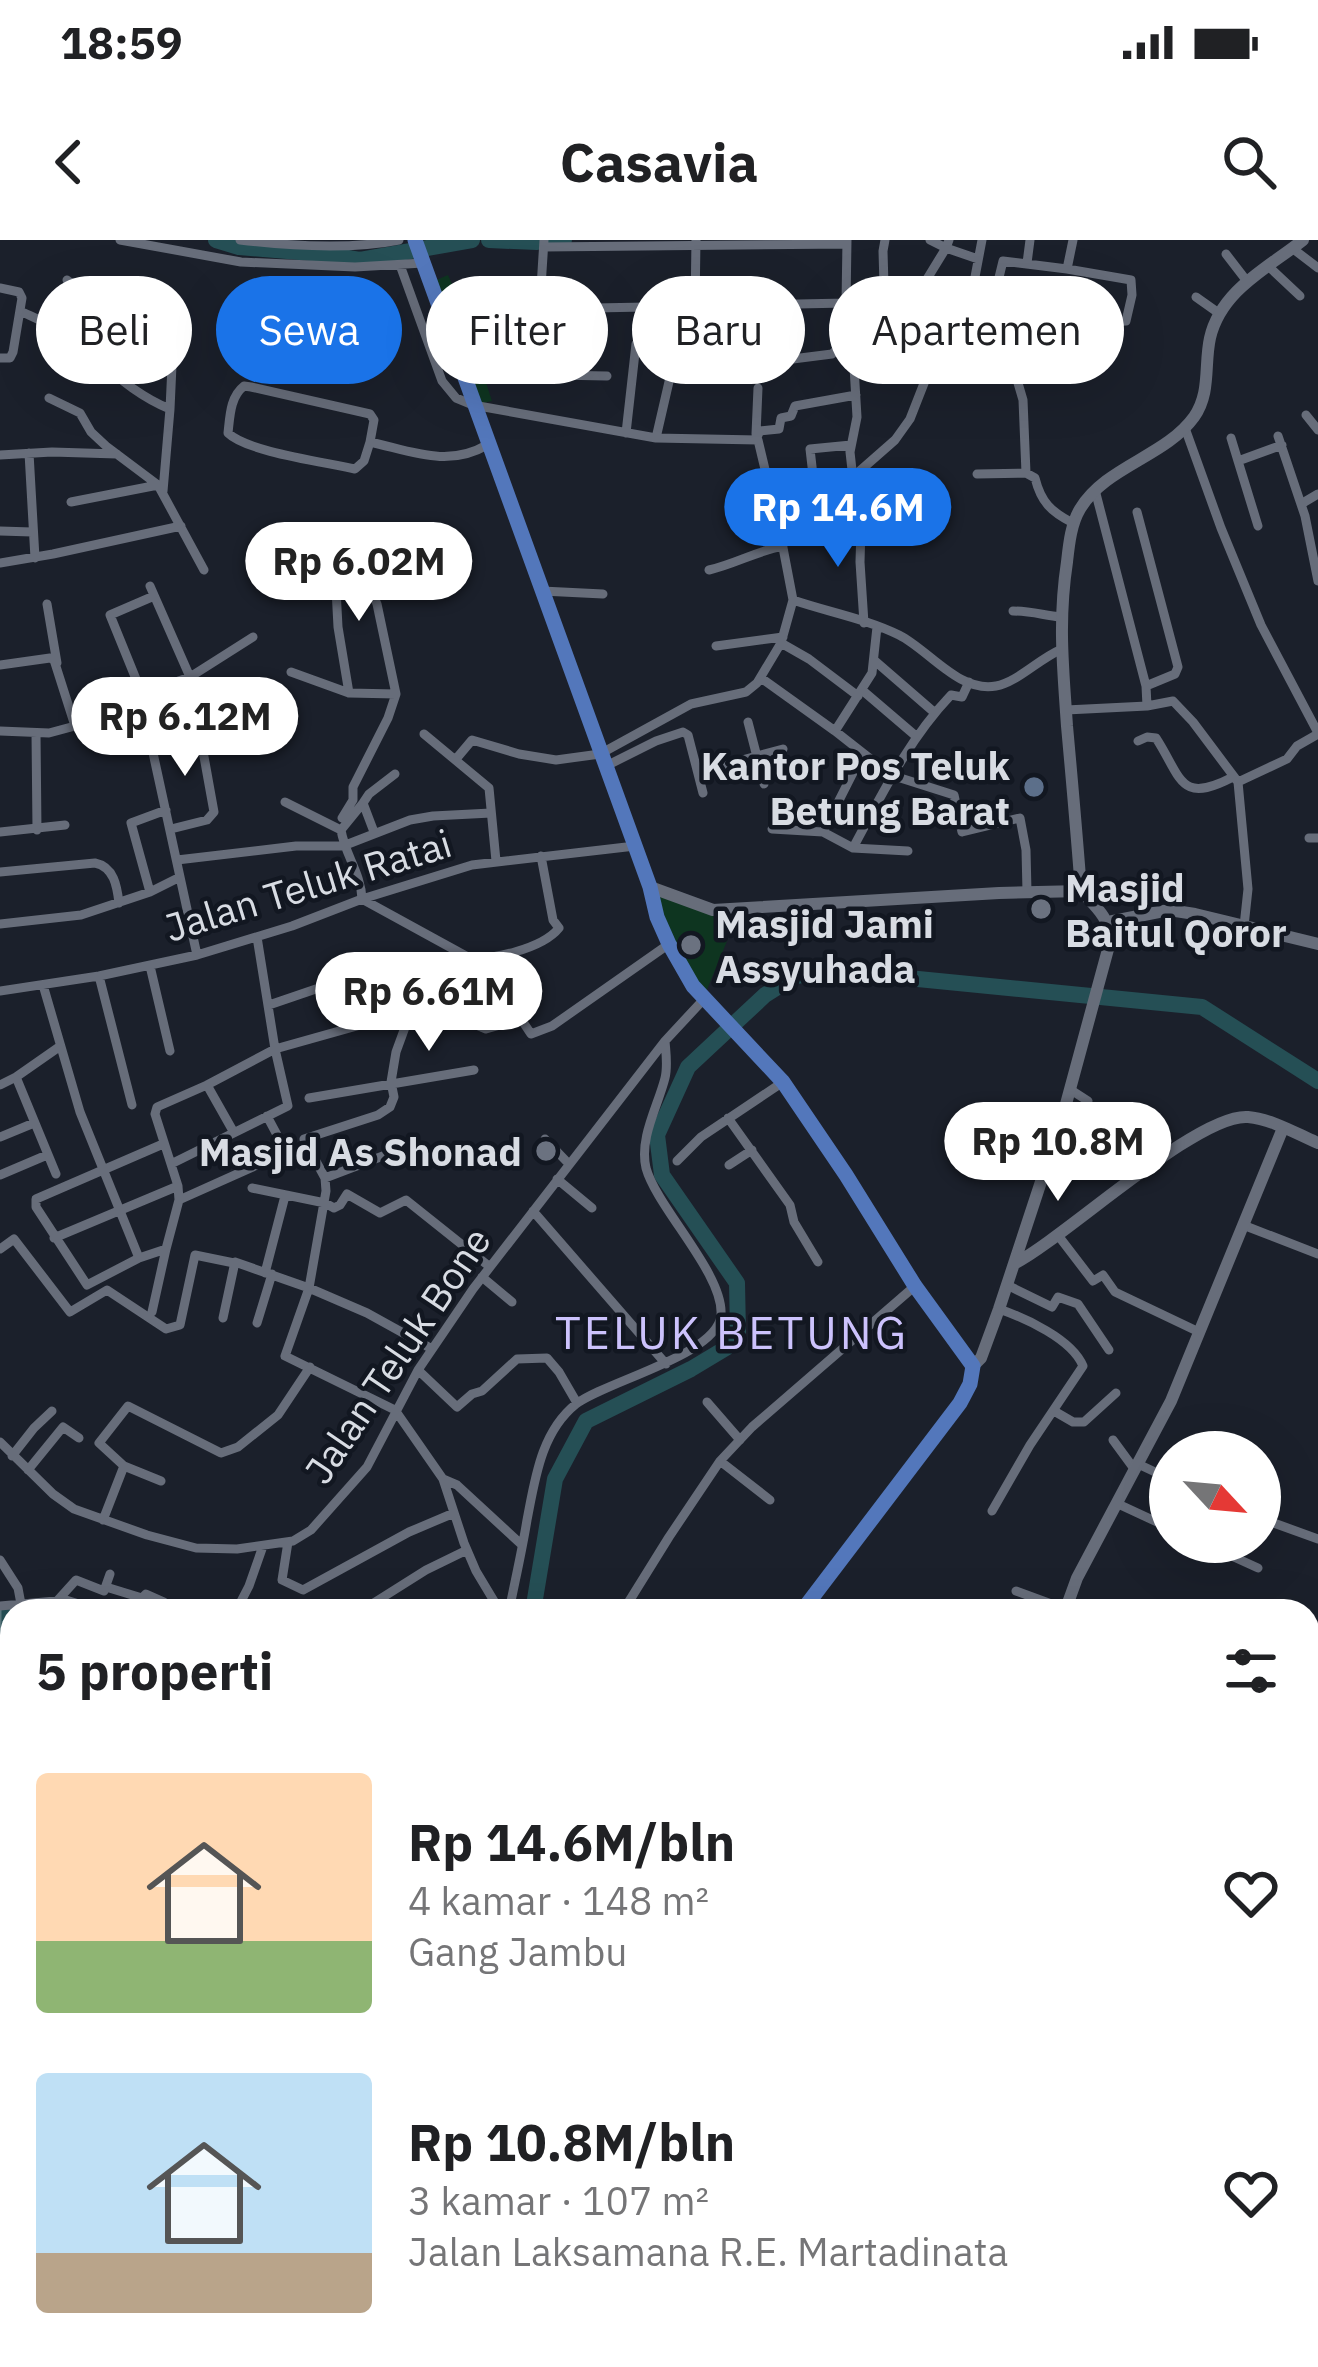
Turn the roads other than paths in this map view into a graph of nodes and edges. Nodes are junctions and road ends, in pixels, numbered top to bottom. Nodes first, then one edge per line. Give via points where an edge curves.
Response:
1 (120, 240) edge
2 (240, 240) edge
3 (885, 240) edge
4 (930, 240) edge
5 (982, 240) edge
6 (1030, 240) edge
7 (1073, 240) edge
8 (255, 241) edge
9 (847, 242) edge
10 (544, 243) edge
11 (696, 243) edge
12 (948, 244) edge
13 (1297, 244) edge
14 (415, 248) edge
15 (1226, 254) dead end
16 (978, 259) junction
17 (1027, 263) junction
18 (400, 265) junction
19 (1268, 265) junction
20 (1318, 268) edge
21 (1067, 269) junction
22 (426, 276) edge
23 (542, 276) edge
24 (695, 276) edge
25 (846, 276) edge
26 (884, 276) edge
27 (1246, 280) junction
28 (0, 288) edge
29 (1300, 296) dead end
30 (1196, 297) dead end
31 (20, 311) junction
32 (1220, 314) junction
33 (0, 358) edge
34 (173, 384) edge
35 (466, 384) edge
36 (632, 384) edge
37 (668, 384) edge
38 (855, 384) edge
39 (924, 384) edge
40 (1018, 384) edge
41 (758, 388) dead end
42 (856, 395) junction
43 (49, 398) dead end
44 (473, 405) junction
45 (170, 409) junction
46 (1306, 416) dead end
47 (1185, 428) junction
48 (1318, 430) edge
49 (626, 433) junction
50 (656, 438) junction
51 (1231, 438) dead end
52 (756, 440) junction
53 (370, 442) junction
54 (487, 445) junction
55 (851, 445) junction
56 (29, 453) junction
57 (117, 454) junction
58 (0, 455) edge
59 (1238, 461) junction
60 (1026, 473) junction
61 (976, 474) dead end
62 (854, 476) junction
63 (160, 488) junction
64 (1095, 490) junction
65 (770, 492) junction
66 (1318, 494) edge
67 (71, 502) dead end
68 (1301, 504) junction
69 (1137, 512) dead end
70 (861, 517) junction
71 (1073, 523) junction
72 (182, 526) junction
73 (1258, 526) dead end
74 (0, 531) edge
75 (32, 532) junction
76 (780, 532) junction
77 (783, 546) junction
78 (352, 548) dead end
79 (322, 552) dead end
80 (35, 558) junction
81 (0, 563) edge
82 (204, 570) dead end
83 (709, 570) dead end
84 (1318, 580) edge
85 (542, 591) junction
86 (603, 594) dead end
87 (793, 601) junction
88 (46, 604) dead end
89 (1013, 611) dead end
90 (1060, 616) junction
91 (864, 622) junction
92 (877, 627) junction
93 (253, 637) dead end
94 (782, 640) junction
95 (716, 646) dead end
96 (1060, 650) junction
97 (875, 661) junction
98 (57, 663) junction
99 (0, 665) edge
100 (291, 672) dead end
101 (190, 677) junction
102 (761, 678) junction
103 (969, 682) junction
104 (1146, 686) junction
105 (349, 693) junction
106 (860, 693) junction
107 (397, 694) junction
108 (140, 698) junction
109 (1148, 706) junction
110 (1066, 710) junction
111 (935, 713) junction
112 (748, 722) dead end
113 (75, 726) junction
114 (199, 729) dead end
115 (0, 731) edge
116 (836, 731) junction
117 (36, 733) junction
118 (424, 734) dead end
119 (1318, 734) edge
120 (917, 736) junction
121 (1138, 742) dead end
122 (783, 749) dead end
123 (862, 753) junction
124 (758, 756) junction
125 (456, 759) junction
126 (602, 760) junction
127 (698, 772) junction
128 (395, 774) dead end
129 (892, 776) junction
130 (1236, 779) junction
131 (764, 784) dead end
132 (703, 793) dead end
133 (285, 802) dead end
134 (363, 803) junction
135 (166, 810) junction
136 (491, 813) junction
137 (65, 825) dead end
138 (338, 829) junction
139 (772, 829) dead end
140 (38, 830) junction
141 (171, 830) junction
142 (0, 832) edge
143 (374, 832) junction
144 (823, 832) junction
145 (343, 846) junction
146 (634, 846) junction
147 (853, 848) junction
148 (908, 851) dead end
149 (541, 856) junction
150 (177, 860) junction
151 (496, 861) junction
152 (0, 872) edge
153 (180, 877) junction
154 (650, 887) junction
155 (1081, 891) junction
156 (150, 892) junction
157 (1027, 892) junction
158 (362, 899) junction
159 (119, 903) junction
160 (1108, 922) junction
161 (0, 924) edge
162 (1244, 926) junction
163 (257, 937) junction
164 (669, 944) junction
165 (1318, 944) edge
166 (197, 955) junction
167 (150, 966) junction
168 (99, 976) junction
169 (354, 976) dead end
170 (374, 981) dead end
171 (43, 985) junction
172 (0, 991) edge
173 (415, 1000) junction
174 (707, 1001) junction
175 (269, 1005) junction
176 (364, 1024) dead end
177 (665, 1042) junction
178 (58, 1047) junction
179 (274, 1049) junction
180 (170, 1051) dead end
181 (474, 1070) dead end
182 (16, 1077) junction
183 (391, 1082) junction
184 (783, 1082) junction
185 (0, 1085) edge
186 (207, 1085) junction
187 (1071, 1090) junction
188 (309, 1098) dead end
189 (1088, 1101) dead end
190 (133, 1105) dead end
191 (267, 1116) junction
192 (728, 1118) junction
193 (34, 1123) junction
194 (1283, 1128) junction
195 (233, 1131) junction
196 (0, 1137) edge
197 (545, 1139) dead end
198 (1318, 1143) edge
199 (163, 1144) junction
200 (752, 1150) junction
201 (395, 1151) dead end
202 (47, 1155) junction
203 (676, 1161) dead end
204 (171, 1164) junction
205 (569, 1164) junction
206 (729, 1165) dead end
207 (103, 1170) junction
208 (56, 1174) dead end
209 (0, 1175) edge
210 (325, 1178) junction
211 (557, 1179) junction
212 (178, 1186) junction
213 (252, 1188) dead end
214 (285, 1196) junction
215 (179, 1200) junction
216 (325, 1203) junction
217 (592, 1208) dead end
218 (119, 1209) junction
219 (532, 1211) junction
220 (1243, 1225) junction
221 (1057, 1234) junction
222 (54, 1238) junction
223 (0, 1249) edge
224 (166, 1249) junction
225 (1318, 1254) edge
226 (139, 1258) junction
227 (818, 1262) dead end
228 (234, 1263) junction
229 (1013, 1264) junction
230 (490, 1267) junction
231 (268, 1274) junction
232 (482, 1277) junction
233 (1006, 1285) junction
234 (915, 1286) junction
235 (309, 1288) junction
236 (512, 1302) dead end
237 (999, 1309) junction
238 (152, 1312) dead end
239 (223, 1318) dead end
240 (257, 1323) dead end
241 (1199, 1332) junction
242 (432, 1349) junction
243 (1109, 1350) dead end
244 (666, 1364) junction
245 (973, 1366) junction
246 (310, 1367) junction
247 (418, 1370) junction
248 (1116, 1393) dead end
249 (707, 1402) dead end
250 (578, 1403) junction
251 (395, 1410) junction
252 (52, 1411) dead end
253 (1054, 1411) junction
254 (80, 1438) dead end
255 (740, 1440) junction
256 (1113, 1440) dead end
257 (0, 1442) edge
258 (12, 1456) junction
259 (720, 1461) junction
260 (124, 1466) junction
261 (1136, 1467) junction
262 (28, 1470) junction
263 (1149, 1472) edge
264 (443, 1479) junction
265 (161, 1481) dead end
266 (770, 1501) dead end
267 (1116, 1503) junction
268 (992, 1511) dead end
269 (454, 1513) junction
270 (1149, 1518) edge
271 (104, 1520) junction
272 (1281, 1526) edge
273 (1318, 1539) edge
274 (288, 1542) junction
275 (522, 1545) junction
276 (263, 1546) junction
277 (466, 1550) junction
278 (0, 1560) edge
279 (1247, 1563) edge
280 (1258, 1568) dead end
281 (110, 1574) dead end
282 (105, 1589) junction
283 (1016, 1592) dead end
284 (20, 1599) edge
285 (59, 1599) edge
286 (103, 1599) edge
287 (157, 1599) edge
288 (242, 1599) edge
289 (382, 1599) edge
290 (497, 1599) edge
291 (508, 1599) edge
292 (630, 1599) edge
293 (811, 1599) edge
294 (1035, 1599) edge
295 (1069, 1599) edge

1 - 18 street via 241,262
2 - 8 street
3 - 26 street
4 - 12 street
5 - 16 street
6 - 17 street
7 - 21 street
8 - 14 street
9 - 11 street
9 - 25 street
10 - 11 street
10 - 23 street
11 - 24 street
12 - 16 street
12 - 16 street via 904,336 961,342
13 - 19 street
13 - 20 street
14 - 18 street
14 - 22 main road
15 - 27 street
17 - 21 street
17 - 21 street via 1003,261 996,305 1126,321 1130,280
18 - 44 street via 442,381
19 - 27 street
19 - 29 street
27 - 32 street
28 - 31 street via 21,295
30 - 32 street
31 - 33 street via 12,356
31 - 45 street
32 - 47 street via 1202,401
34 - 45 street
35 - 44 main road
36 - 49 street
37 - 50 street
38 - 42 street
39 - 62 street via 896,440
40 - 60 street
41 - 52 street
42 - 52 street via 795,406 779,429 760,431
42 - 55 street
43 - 57 street via 80,413
44 - 49 street
44 - 54 main road
45 - 63 street
46 - 48 street
47 - 64 street
47 - 119 street via 1261,625
49 - 50 street
50 - 52 street
51 - 59 street
52 - 65 street
53 - 53 street via 355,469 233,439 230,412 236,392 251,387 370,414
53 - 54 street via 441,458
54 - 85 main road
55 - 62 street
55 - 65 street via 810,449 814,484
56 - 57 street
56 - 58 street
56 - 75 street
57 - 63 street
59 - 68 street via 1280,441
59 - 73 street
60 - 61 street
60 - 71 street via 1046,506
62 - 70 street
63 - 67 street
63 - 72 street
64 - 71 street
64 - 104 street
65 - 76 street
66 - 68 street
68 - 84 street
69 - 104 street via 1178,667
70 - 76 street
70 - 91 street
71 - 90 street
72 - 80 street
72 - 82 street
74 - 75 street
75 - 80 street
76 - 77 street
77 - 83 street
77 - 87 street
78 - 107 street via 377,604
79 - 105 street via 336,590
80 - 81 street
85 - 86 street
85 - 126 main road
87 - 91 street
87 - 94 street
88 - 98 street
89 - 90 street
90 - 96 street
91 - 92 street
92 - 97 street
92 - 103 street
93 - 101 street
94 - 95 street
94 - 102 street
94 - 106 street
96 - 103 street via 1007,683
96 - 110 street
97 - 106 street
97 - 111 street
98 - 99 street
98 - 113 street
100 - 105 street
101 - 108 street
101 - 108 street via 152,591 110,615
102 - 116 street
102 - 126 street via 746,692 674,712
103 - 111 street via 962,697 951,695
104 - 109 street
105 - 107 street
106 - 116 street
106 - 120 street
107 - 138 street
108 - 113 street
108 - 135 street
109 - 110 street
109 - 130 street via 1176,703
110 - 155 street
111 - 120 street
112 - 124 street
113 - 117 street
114 - 141 street via 214,812
115 - 117 street
116 - 123 street
117 - 140 street
118 - 125 street
119 - 130 street via 1287,759
120 - 129 street
121 - 130 street via 1156,739 1193,790
122 - 124 street
123 - 129 street
123 - 144 street
124 - 127 street
124 - 131 street
125 - 126 street via 472,740 556,760
125 - 136 street via 487,784
126 - 127 street via 683,732
126 - 146 main road
127 - 132 street
128 - 134 street
129 - 147 street
129 - 157 street via 954,795 962,832 1020,818
130 - 162 street
133 - 138 street
134 - 138 street
134 - 143 street
135 - 141 street
135 - 156 street via 131,823
136 - 143 street via 433,816
136 - 151 street
137 - 140 street
138 - 145 street
139 - 144 street
140 - 142 street
141 - 150 street
143 - 145 street
144 - 147 street
145 - 150 street
145 - 158 street
146 - 149 street, Jalan Teluk Ratai
146 - 154 main road
147 - 148 street
149 - 151 street, Jalan Teluk Ratai
149 - 158 street via 559,928 483,960
150 - 153 street
151 - 158 street, Jalan Teluk Ratai
152 - 159 street via 103,864
153 - 156 street
153 - 166 street
154 - 157 street via 713,910
154 - 164 main road
155 - 157 street
155 - 160 street
156 - 159 street
158 - 163 street, Jalan Teluk Ratai
159 - 161 street via 81,916
160 - 162 street via 1169,910
160 - 187 street
162 - 165 street
163 - 166 street, Jalan Teluk Ratai
163 - 175 street
164 - 173 street via 531,1034 521,1019 486,1029
164 - 174 main road
166 - 167 street, Jalan Teluk Ratai
167 - 168 street, Jalan Teluk Ratai
167 - 180 street
168 - 171 street, Jalan Teluk Ratai
168 - 190 street
169 - 175 street
170 - 173 street
171 - 172 street, Jalan Teluk Ratai
171 - 178 street
173 - 183 street
174 - 177 street, Jalan Teluk Bone
174 - 184 main road
175 - 179 street
176 - 179 street
177 - 205 street, Jalan Teluk Bone
177 - 244 street via 646,1167 708,1273 722,1319
178 - 182 street
178 - 207 street
179 - 186 street
179 - 191 street via 288,1106
181 - 183 street
182 - 185 street
182 - 193 street
183 - 188 street
183 - 210 street via 392,1103 378,1115 305,1138
184 - 192 street
184 - 234 main road
186 - 195 street
186 - 199 street via 157,1107
187 - 189 street
187 - 229 street
191 - 195 street
191 - 215 street via 282,1144 274,1157
192 - 200 street
192 - 203 street
193 - 196 street
193 - 202 street
194 - 198 street
194 - 220 street
194 - 221 street via 1250,1117 1221,1123
195 - 204 street
197 - 205 street
199 - 204 street
199 - 207 street
200 - 206 street
200 - 227 street
201 - 210 street
202 - 208 street
202 - 209 street
204 - 212 street
205 - 211 street, Jalan Teluk Bone
207 - 218 street
207 - 222 street via 36,1199
210 - 216 street
211 - 217 street
211 - 219 street, Jalan Teluk Bone
212 - 215 street
212 - 218 street
213 - 214 street
214 - 216 street
214 - 231 street
215 - 224 street
216 - 230 street via 334,1208 347,1194 380,1213 406,1200
216 - 235 street
218 - 222 street
218 - 226 street
219 - 230 street, Jalan Teluk Bone
219 - 244 street
220 - 225 street
220 - 241 street
221 - 229 street
221 - 241 street via 1093,1281 1103,1275 1115,1292
222 - 226 street via 87,1285
223 - 228 street via 14,1239 70,1312 107,1290 166,1329 180,1325 195,1255
224 - 226 street
224 - 238 street
228 - 231 street
228 - 239 street
229 - 233 street
230 - 232 street, Jalan Teluk Bone
231 - 235 street
231 - 240 street
232 - 236 street
232 - 242 street, Jalan Teluk Bone
233 - 237 street
233 - 243 street via 1052,1307 1058,1298 1078,1304
234 - 245 main road
234 - 255 street
235 - 242 street
235 - 246 street via 284,1352
237 - 245 street
237 - 253 street via 1080,1357 1083,1366
241 - 261 street
242 - 247 street, Jalan Teluk Bone
244 - 250 street
245 - 293 main road via 961,1403
246 - 251 street
246 - 260 street via 278,1415 221,1453 128,1406 99,1443
247 - 250 street via 457,1407 517,1359 547,1358
247 - 251 street, Jalan Teluk Bone
248 - 253 street via 1084,1422
249 - 255 street
250 - 275 street via 554,1427 539,1464
251 - 264 street
251 - 274 street, Jalan Teluk Bone via 351,1487 311,1530
252 - 258 street
253 - 268 street
254 - 262 street via 63,1427
255 - 259 street
256 - 261 street
257 - 258 street, Jalan Teluk Bone
258 - 262 street, Jalan Teluk Bone
259 - 266 street
259 - 292 street
260 - 265 street
260 - 271 street
261 - 263 street
261 - 267 street
262 - 271 street, Jalan Teluk Bone via 74,1509
264 - 269 street
264 - 275 street
267 - 270 street
267 - 295 street
269 - 274 street via 303,1590 282,1580
269 - 277 street
271 - 276 street, Jalan Teluk Bone via 196,1548
272 - 273 street
274 - 276 street, Jalan Teluk Bone
275 - 291 street
276 - 288 street
277 - 289 street
277 - 290 street
278 - 284 street
279 - 280 street
281 - 282 street
282 - 285 street via 76,1580
282 - 286 street
282 - 287 street
283 - 294 street

